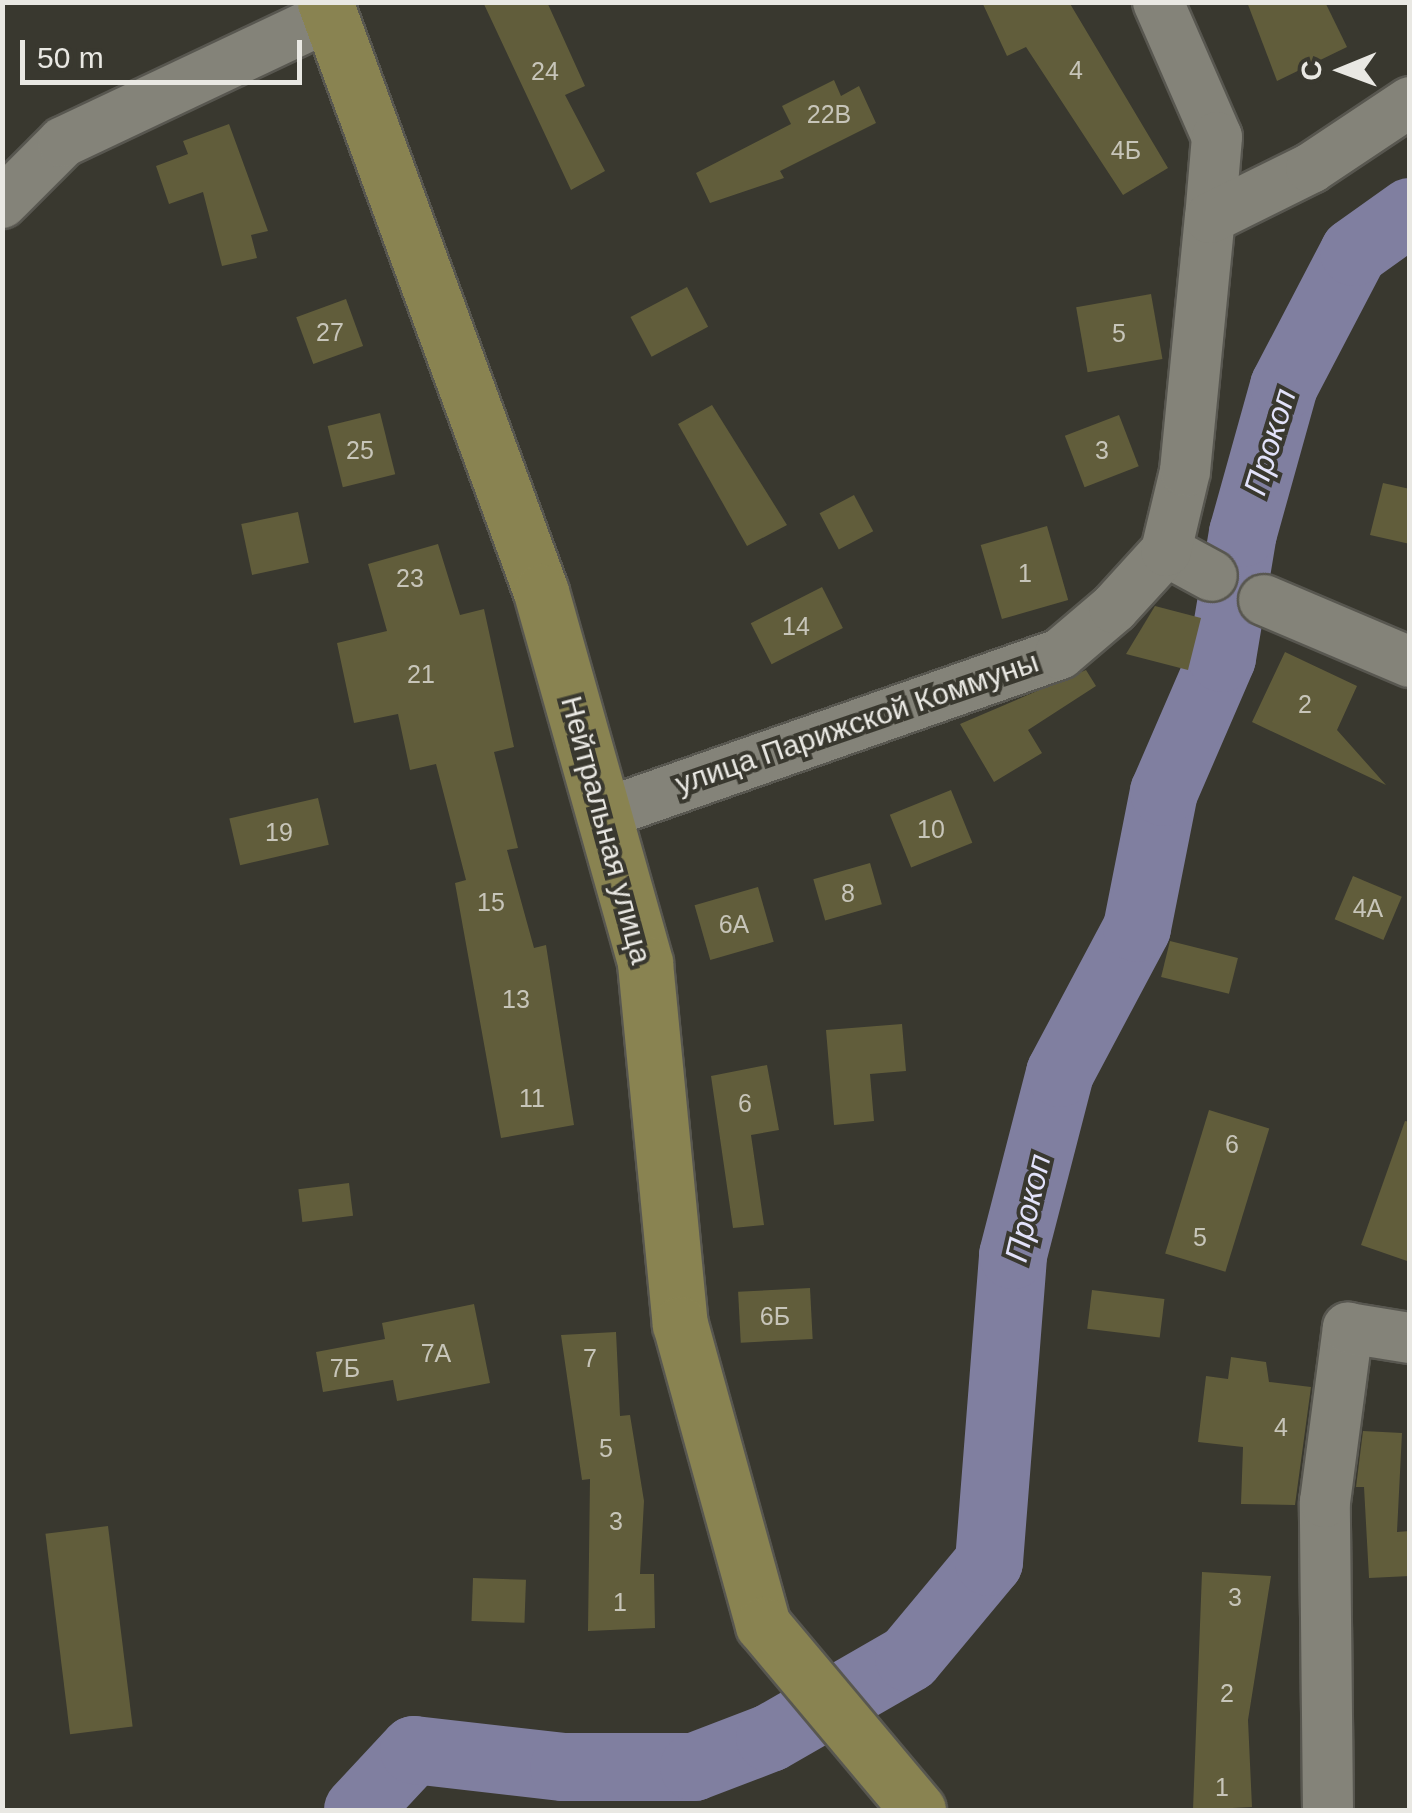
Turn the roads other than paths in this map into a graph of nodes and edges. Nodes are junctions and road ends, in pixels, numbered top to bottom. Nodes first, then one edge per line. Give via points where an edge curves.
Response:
1 (1158, 2) edge
2 (328, 9) edge
3 (1410, 102) edge
4 (2, 203) edge
5 (1210, 218) junction
6 (1166, 550) junction
7 (1212, 576) dead end
8 (1264, 600) dead end
9 (1410, 662) edge
10 (603, 814) junction
11 (1410, 1338) edge
12 (905, 1796) edge
13 (1328, 1810) edge

1 - 5 street via 1217,137
2 - 4 street via 63,142
2 - 10 main road, Нейтральная улица via 541,592
3 - 5 street via 1311,168
5 - 6 street via 1185,471
6 - 7 street
6 - 10 street, улица Парижской Коммуны via 1060,654
8 - 9 street
10 - 12 main road, Нейтральная улица via 645,963 680,1324 763,1625
11 - 13 street via 1348,1328 1325,1502

